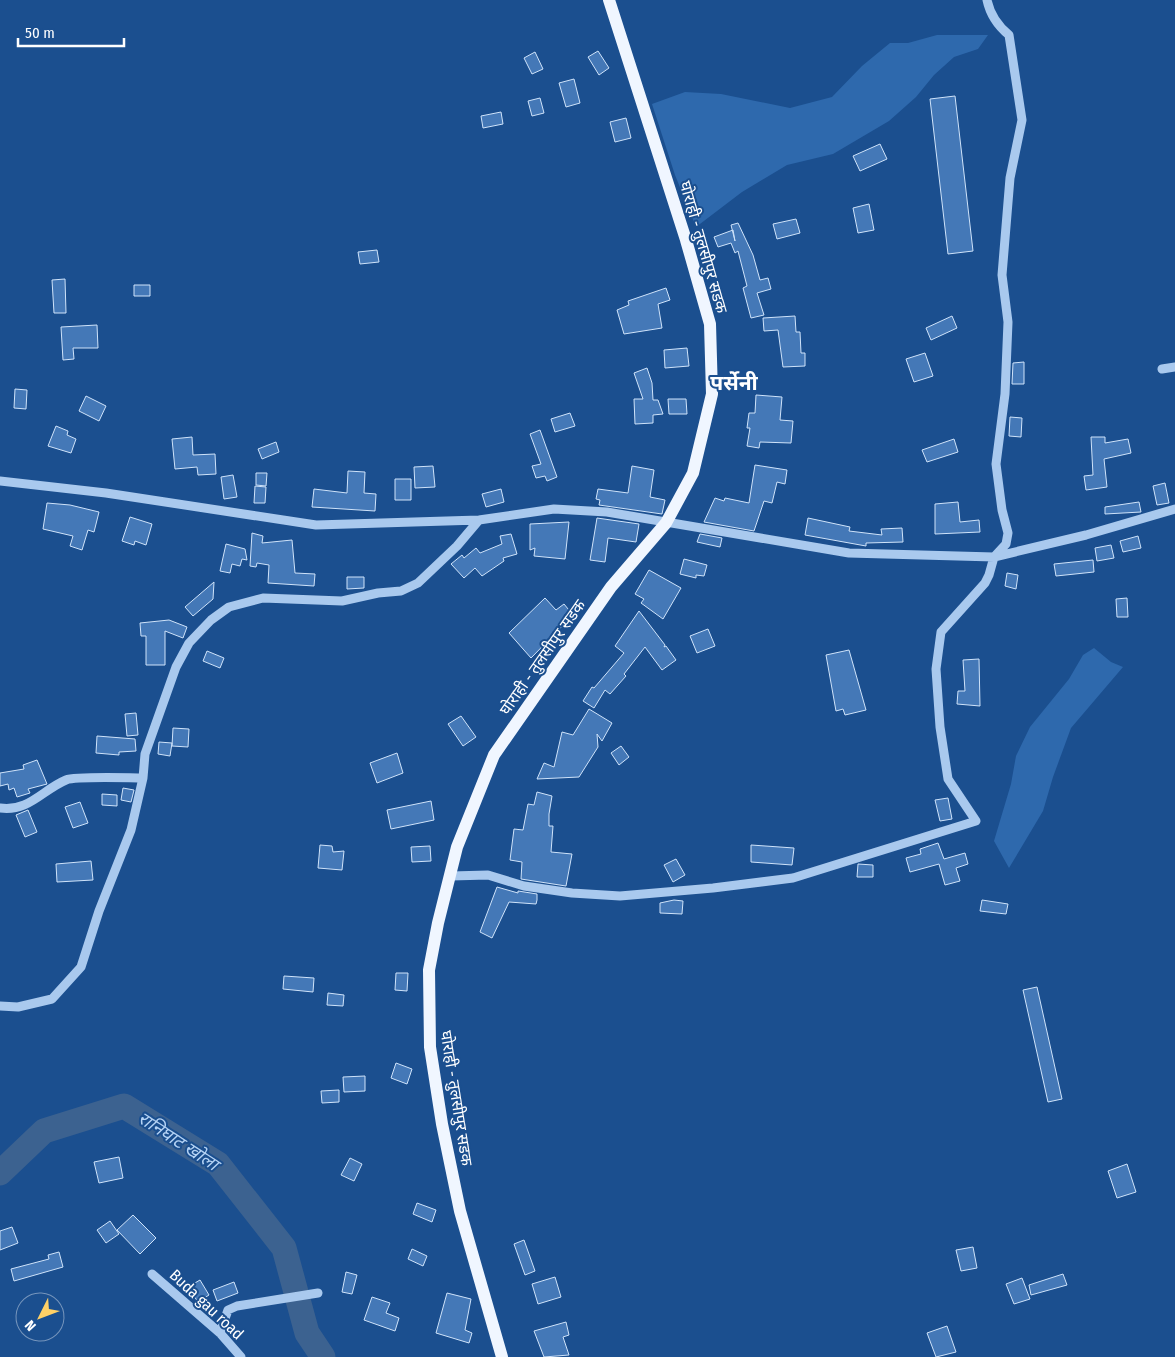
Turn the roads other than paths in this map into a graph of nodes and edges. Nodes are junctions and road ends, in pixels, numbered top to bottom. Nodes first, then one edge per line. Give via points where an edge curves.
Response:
1 (609, 0) edge
2 (987, 0) edge
3 (1175, 367) edge
4 (1162, 369) dead end
5 (0, 481) edge
6 (1175, 509) edge
7 (479, 520) junction
8 (666, 523) junction
9 (994, 557) junction
10 (143, 778) junction
11 (0, 808) edge
12 (451, 876) junction
13 (0, 1006) edge
14 (152, 1274) dead end
15 (318, 1293) dead end
16 (220, 1333) junction
17 (241, 1357) edge
18 (502, 1357) edge

1 - 8 main road, घोराही - तुलसीपुर सडक via 710,324 712,394 693,472
2 - 9 street via 992,15 1010,35 1022,120 1010,178 1002,275 1008,322 1006,394 996,464 1008,533 1006,544
3 - 4 street
5 - 7 street via 106,493 316,525
6 - 9 street
7 - 8 street via 554,509 607,512
7 - 10 street via 418,583 401,591 342,601 263,598 229,607 211,620 189,643 176,667 145,754
8 - 9 street via 849,554
8 - 12 main road, घोराही - तुलसीपुर सडक via 611,587 494,755 457,847
9 - 12 street via 985,583 942,632 936,669 948,779 976,821 793,878 713,888 620,896 524,886 488,875
10 - 11 street via 67,780 26,805
10 - 13 street via 131,830 98,911 81,967 52,998 18,1007
12 - 18 main road, घोराही - तुलसीपुर सडक via 429,970 430,1047 460,1211
14 - 16 street, Buda gau road
15 - 16 street via 237,1306 228,1310
16 - 17 street, Buda gau road

